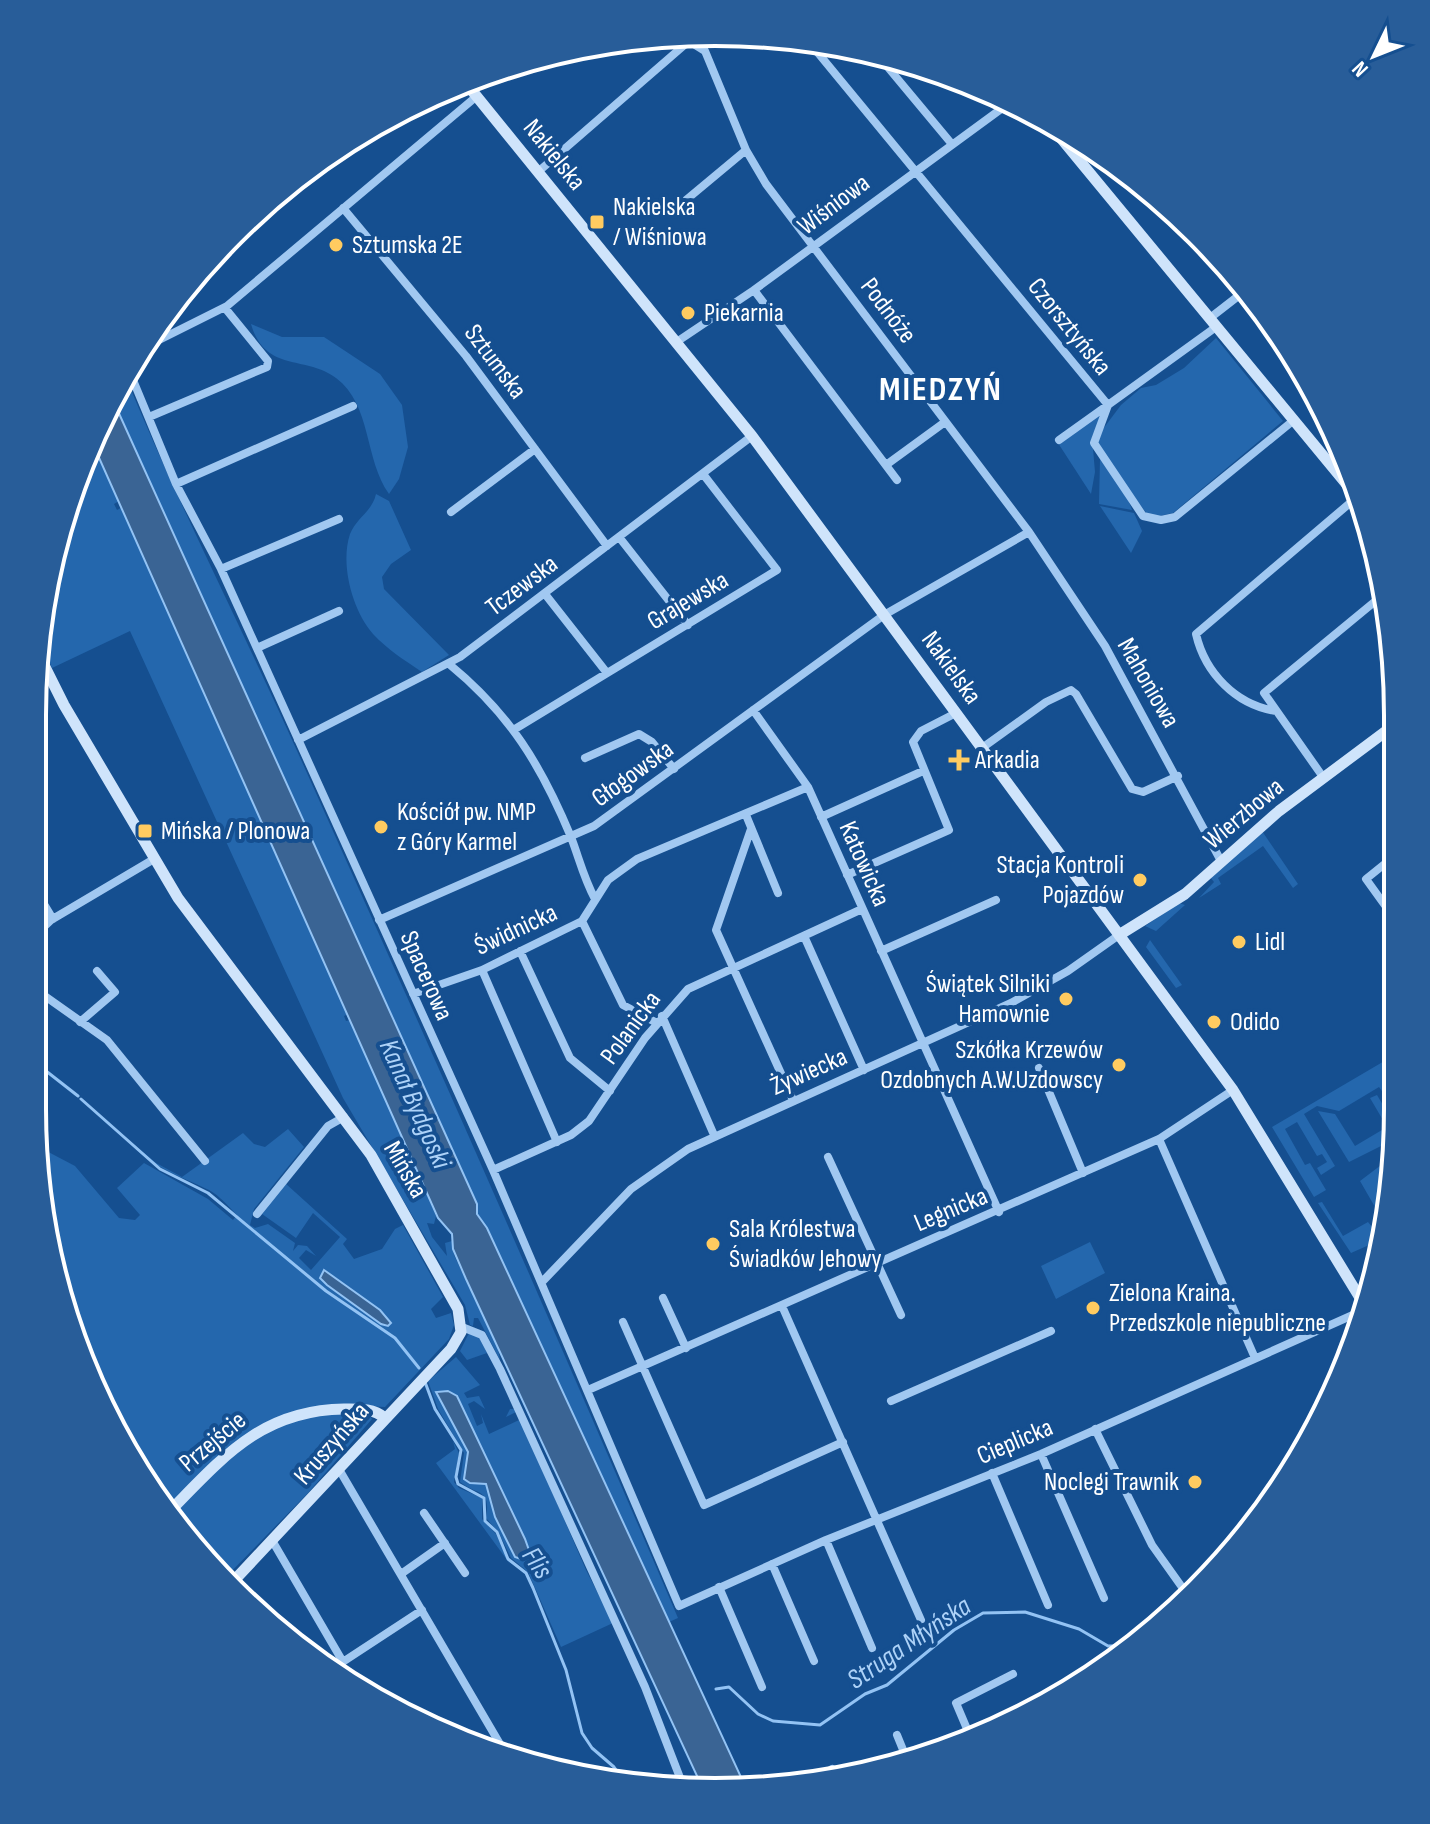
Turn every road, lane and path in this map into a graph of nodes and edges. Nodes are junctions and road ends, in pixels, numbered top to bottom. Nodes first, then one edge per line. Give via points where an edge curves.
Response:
1 (698, 46) edge
2 (682, 47) edge
3 (820, 55) edge
4 (890, 70) edge
5 (473, 92) edge
6 (477, 96) junction
7 (999, 110) edge
8 (951, 143) junction
9 (1069, 148) edge
10 (746, 150) junction
11 (915, 170) junction
12 (539, 171) junction
13 (680, 205) dead end
14 (343, 208) junction
15 (814, 245) junction
16 (754, 290) junction
17 (1238, 298) edge
18 (225, 308) junction
19 (1213, 322) junction
20 (162, 339) edge
21 (678, 341) junction
22 (134, 383) edge
23 (1108, 405) junction
24 (353, 406) dead end
25 (149, 417) junction
26 (1294, 420) junction
27 (945, 422) junction
28 (752, 436) junction
29 (1059, 440) dead end
30 (535, 449) junction
31 (886, 465) junction
32 (1338, 473) edge
33 (703, 474) junction
34 (897, 480) dead end
35 (176, 484) junction
36 (1349, 504) edge
37 (451, 512) dead end
38 (339, 519) dead end
39 (1029, 532) junction
40 (619, 537) junction
41 (607, 546) junction
42 (221, 569) junction
43 (545, 594) junction
44 (1374, 602) edge
45 (339, 611) dead end
46 (884, 615) junction
47 (688, 625) junction
48 (257, 648) junction
49 (449, 664) junction
50 (47, 673) edge
51 (607, 673) junction
52 (1264, 693) junction
53 (1248, 704) junction
54 (753, 710) junction
55 (1276, 711) junction
56 (956, 713) junction
57 (515, 729) junction
58 (1384, 732) edge
59 (298, 740) junction
60 (982, 748) junction
61 (585, 758) dead end
62 (674, 769) junction
63 (923, 771) junction
64 (1178, 776) junction
65 (1323, 777) junction
66 (808, 787) junction
67 (746, 815) junction
68 (821, 817) junction
69 (751, 829) junction
70 (571, 838) junction
71 (154, 859) junction
72 (1221, 861) junction
73 (1384, 864) edge
74 (847, 875) junction
75 (778, 893) dead end
76 (595, 899) junction
77 (996, 900) dead end
78 (1384, 904) edge
79 (46, 907) edge
80 (862, 909) junction
81 (53, 919) junction
82 (379, 920) junction
83 (582, 921) junction
84 (46, 925) edge
85 (1119, 935) junction
86 (804, 936) junction
87 (520, 951) junction
88 (881, 951) junction
89 (735, 967) junction
90 (482, 970) junction
91 (97, 971) dead end
92 (413, 994) junction
93 (46, 997) edge
94 (640, 1016) junction
95 (660, 1019) junction
96 (80, 1022) junction
97 (645, 1038) junction
98 (923, 1043) junction
99 (1039, 1068) dead end
100 (864, 1070) junction
101 (1233, 1090) junction
102 (610, 1091) junction
103 (793, 1100) junction
104 (344, 1117) junction
105 (714, 1135) junction
106 (1159, 1139) junction
107 (557, 1142) junction
108 (828, 1157) dead end
109 (205, 1161) dead end
110 (493, 1170) junction
111 (1083, 1173) junction
112 (999, 1212) junction
113 (257, 1214) dead end
114 (878, 1263) junction
115 (542, 1282) junction
116 (1357, 1295) edge
117 (663, 1298) dead end
118 (782, 1306) junction
119 (1351, 1314) edge
120 (901, 1315) dead end
121 (623, 1322) dead end
122 (462, 1327) junction
123 (1051, 1331) dead end
124 (686, 1348) junction
125 (1255, 1358) junction
126 (642, 1367) junction
127 (588, 1390) junction
128 (891, 1401) dead end
129 (385, 1418) junction
130 (1095, 1429) junction
131 (843, 1442) junction
132 (1041, 1454) junction
133 (340, 1471) junction
134 (992, 1473) junction
135 (176, 1505) edge
136 (424, 1513) dead end
137 (876, 1522) junction
138 (826, 1540) junction
139 (273, 1542) junction
140 (445, 1543) junction
141 (772, 1564) junction
142 (465, 1573) dead end
143 (401, 1574) junction
144 (238, 1577) edge
145 (719, 1587) junction
146 (1182, 1587) edge
147 (1104, 1598) dead end
148 (1048, 1605) dead end
149 (679, 1606) joint
150 (422, 1610) junction
151 (921, 1620) dead end
152 (872, 1648) dead end
153 (814, 1661) dead end
154 (343, 1662) joint
155 (1013, 1674) dead end
156 (762, 1687) dead end
157 (967, 1729) edge
158 (897, 1735) dead end
159 (499, 1741) edge
160 (903, 1750) edge
161 (680, 1777) edge

1 - 10 street, Podnóże via 705,51
2 - 12 street, Podnóże
3 - 11 street, Czorsztyńska
4 - 8 street
5 - 6 street, Nakielska
6 - 12 street, Nakielska
6 - 14 street
7 - 8 street, Wiśniowa
8 - 11 street, Wiśniowa
9 - 19 street
10 - 13 street
10 - 15 street, Podnóże
11 - 15 street, Wiśniowa
11 - 23 street, Czorsztyńska
12 - 21 street, Nakielska
14 - 18 street
14 - 30 street, Sztumska
15 - 16 street, Wiśniowa
15 - 27 street, Podnóże
16 - 21 street, Wiśniowa
16 - 31 street
17 - 19 street, Czorsztyńska
18 - 20 street
18 - 25 street via 268,361 267,367
19 - 23 street, Czorsztyńska
19 - 26 street
21 - 28 street, Nakielska
22 - 25 street, Spacerowa
23 - 26 street via 1094,443 1143,516 1161,520 1175,517
23 - 29 street
24 - 35 street
25 - 35 street, Spacerowa
26 - 32 street
27 - 31 street
27 - 39 street, Podnóże
28 - 33 street, Tczewska
28 - 46 street, Nakielska
30 - 37 street
30 - 41 street, Sztumska
31 - 34 street
33 - 40 street, Tczewska
33 - 47 street, Grajewska via 777,570
35 - 42 street, Spacerowa
36 - 53 street via 1196,634 1217,677
38 - 42 street
39 - 46 street, Głogowska
39 - 64 street, Mahoniowa via 1105,646
40 - 41 street, Tczewska
40 - 47 street
41 - 43 street, Tczewska
42 - 48 street, Spacerowa
43 - 49 street, Tczewska
43 - 51 street
44 - 52 street
45 - 48 street
46 - 54 street, Głogowska
46 - 56 street, Nakielska
47 - 51 street, Grajewska
48 - 59 street, Spacerowa
49 - 57 street via 483,691
49 - 59 street, Tczewska
50 - 71 street, Mińska
51 - 57 street, Grajewska
52 - 53 street
52 - 55 street
53 - 55 street
54 - 62 street, Głogowska
54 - 66 street, Katowicka
55 - 65 street
56 - 60 street, Nakielska
56 - 63 street via 916,737
57 - 70 street via 546,780
58 - 65 street, Wierzbowa
59 - 82 street, Spacerowa
60 - 64 street via 1071,690 1132,789 1143,792
60 - 85 street, Nakielska
61 - 62 street via 639,734
62 - 70 street, Głogowska
63 - 68 street
63 - 74 street via 949,830
64 - 72 street, Mahoniowa
65 - 72 street, Wierzbowa
66 - 67 street, Świdnicka
66 - 68 street, Katowicka
67 - 69 street
67 - 76 street, Świdnicka via 624,866
68 - 74 street, Katowicka
69 - 75 street
69 - 89 street via 716,930
70 - 76 street
70 - 82 street, Głogowska
71 - 81 street
71 - 104 street, Mińska via 213,948
72 - 85 street, Wierzbowa via 1185,894
73 - 78 street via 1366,879
74 - 80 street, Katowicka
76 - 83 street, Świdnicka
77 - 88 street
79 - 81 street
80 - 86 street, Polanicka
80 - 88 street, Katowicka
81 - 84 street
82 - 92 street, Spacerowa
83 - 87 street, Świdnicka
83 - 94 street via 619,998
85 - 98 street, Żywiecka via 1035,991
85 - 101 street, Nakielska
86 - 89 street, Polanicka
86 - 100 street
87 - 90 street, Świdnicka
87 - 102 street via 570,1058
88 - 98 street, Katowicka
89 - 95 street, Polanicka via 688,989
89 - 103 street
90 - 92 street, Świdnicka
90 - 107 street
91 - 96 street via 115,992
92 - 110 street, Spacerowa
93 - 96 street
94 - 95 street
94 - 97 street
95 - 97 street, Polanicka
95 - 105 street
96 - 109 street via 114,1048
97 - 102 street, Polanicka
98 - 100 street, Żywiecka
98 - 112 street, Katowicka
99 - 111 street
100 - 103 street, Żywiecka
101 - 106 street, Legnicka
101 - 116 street, Nakielska
102 - 107 street, Polanicka via 589,1121
103 - 105 street, Żywiecka
104 - 113 street via 328,1126
104 - 122 street, Mińska via 447,1288
105 - 115 street, Żywiecka via 631,1189
106 - 111 street, Legnicka
106 - 125 street
107 - 110 street, Polanicka
108 - 114 street
110 - 115 street, Spacerowa
111 - 112 street, Legnicka
112 - 114 street, Legnicka
114 - 118 street, Legnicka
114 - 120 street
115 - 127 street, Spacerowa
117 - 124 street
118 - 124 street, Legnicka
118 - 131 street
119 - 125 street, Cieplicka
121 - 126 street
122 - 129 street, Kruszyńska via 455,1345
122 - 161 street, Mińska via 481,1334 500,1369 645,1687
123 - 128 street
124 - 126 street, Legnicka
125 - 130 street, Cieplicka
126 - 127 street, Legnicka
126 - 131 street via 704,1505
127 - 149 street, Spacerowa
129 - 133 street, Kruszyńska
129 - 135 street, Przejście via 371,1411 337,1409 270,1424 232,1450
130 - 132 street, Cieplicka
130 - 146 street via 1152,1545
131 - 137 street
132 - 134 street, Cieplicka
132 - 147 street
133 - 139 street, Kruszyńska
133 - 143 street
134 - 137 street, Cieplicka
134 - 148 street
136 - 140 street
137 - 138 street, Cieplicka
137 - 151 street
138 - 141 street, Cieplicka
138 - 152 street
139 - 144 street, Kruszyńska
139 - 154 street
140 - 142 street
140 - 143 street
141 - 145 street, Cieplicka
141 - 153 street
143 - 150 street
145 - 149 street, Cieplicka
145 - 156 street
150 - 154 street
150 - 159 street
155 - 157 street via 956,1703
158 - 160 street

